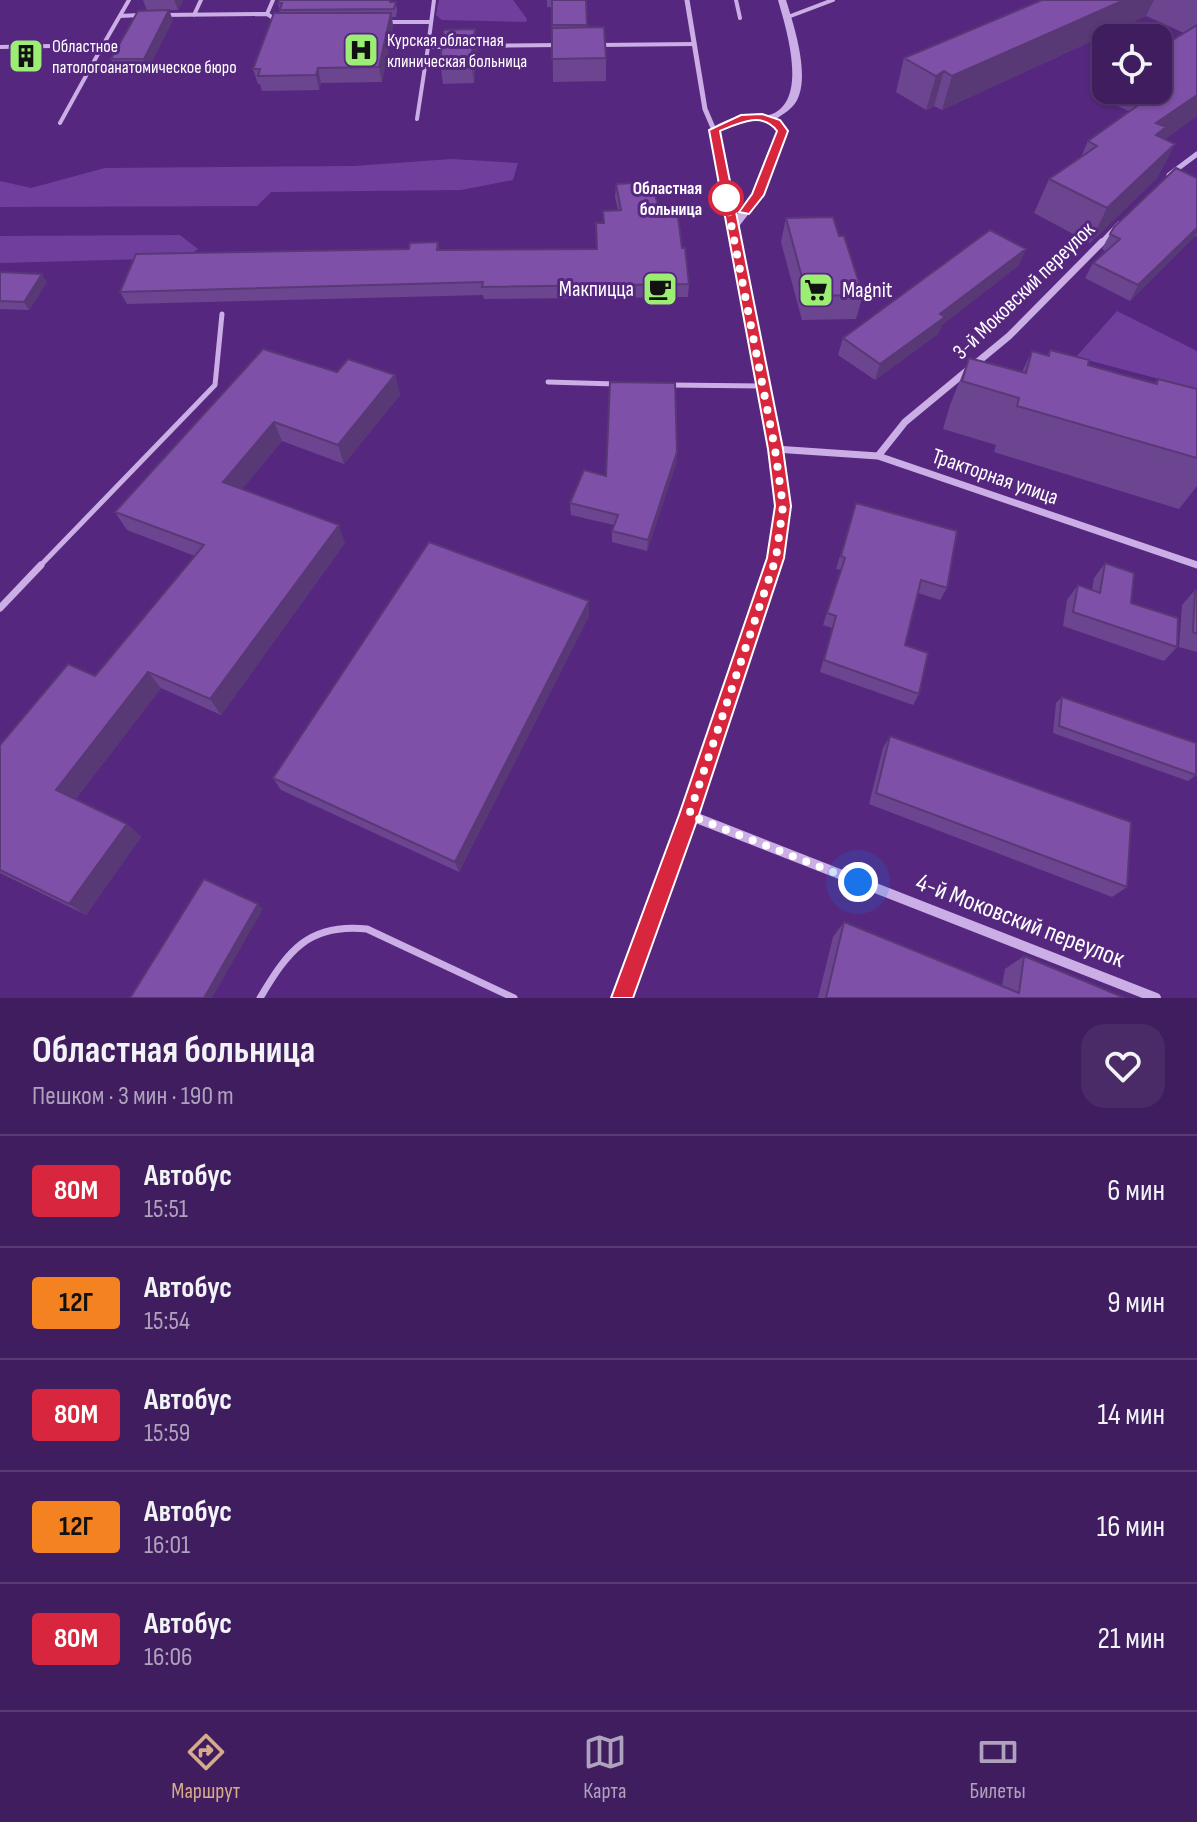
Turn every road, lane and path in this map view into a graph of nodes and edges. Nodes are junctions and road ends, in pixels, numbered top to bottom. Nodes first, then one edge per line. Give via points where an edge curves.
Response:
1 (129, 0) edge
2 (201, 0) edge
3 (273, 0) edge
4 (434, 0) edge
5 (687, 0) edge
6 (736, 0) edge
7 (782, 0) edge
8 (833, 0) edge
9 (267, 14) junction
10 (194, 15) junction
11 (120, 16) junction
12 (788, 17) junction
13 (740, 18) dead end
14 (372, 22) edge
15 (430, 22) junction
16 (281, 23) edge
17 (694, 44) junction
18 (103, 45) junction
19 (562, 45) edge
20 (592, 45) edge
21 (0, 47) edge
22 (428, 47) junction
23 (417, 119) dead end
24 (770, 119) junction
25 (60, 123) dead end
26 (714, 130) junction
27 (1197, 154) edge
28 (1158, 186) edge
29 (1126, 217) edge
30 (732, 229) junction
31 (222, 314) dead end
32 (980, 363) junction
33 (994, 367) edge
34 (548, 382) dead end
35 (626, 384) edge
36 (657, 384) edge
37 (762, 386) junction
38 (775, 449) junction
39 (878, 456) junction
40 (1197, 565) edge
41 (0, 608) edge
42 (689, 815) junction
43 (260, 998) edge
44 (514, 998) edge
45 (622, 998) edge
46 (1156, 998) edge

1 - 11 lane
2 - 10 lane
3 - 9 lane
4 - 15 lane
5 - 17 street
6 - 13 lane
7 - 12 street
8 - 12 lane
9 - 10 lane
9 - 16 lane
10 - 11 lane
11 - 18 lane
12 - 24 street via 796,87 792,102
14 - 15 lane
15 - 22 lane
17 - 20 lane
17 - 26 street via 705,109
18 - 21 lane
18 - 25 lane
19 - 22 lane
22 - 23 lane
24 - 26 street via 745,117
24 - 30 street via 781,127 782,136 758,195
26 - 30 street
27 - 28 street
29 - 32 street, 3-й Моковский переулок
30 - 37 street
31 - 41 lane via 215,385
32 - 33 lane
32 - 39 street, 3-й Моковский переулок via 905,422
34 - 35 lane
36 - 37 lane
37 - 38 street
38 - 39 street, Тракторная улица
38 - 42 street via 783,506 776,558
39 - 40 street, Тракторная улица
42 - 45 street
42 - 46 street, 4-й Моковский переулок
43 - 44 lane via 282,959 302,941 347,925 367,929

